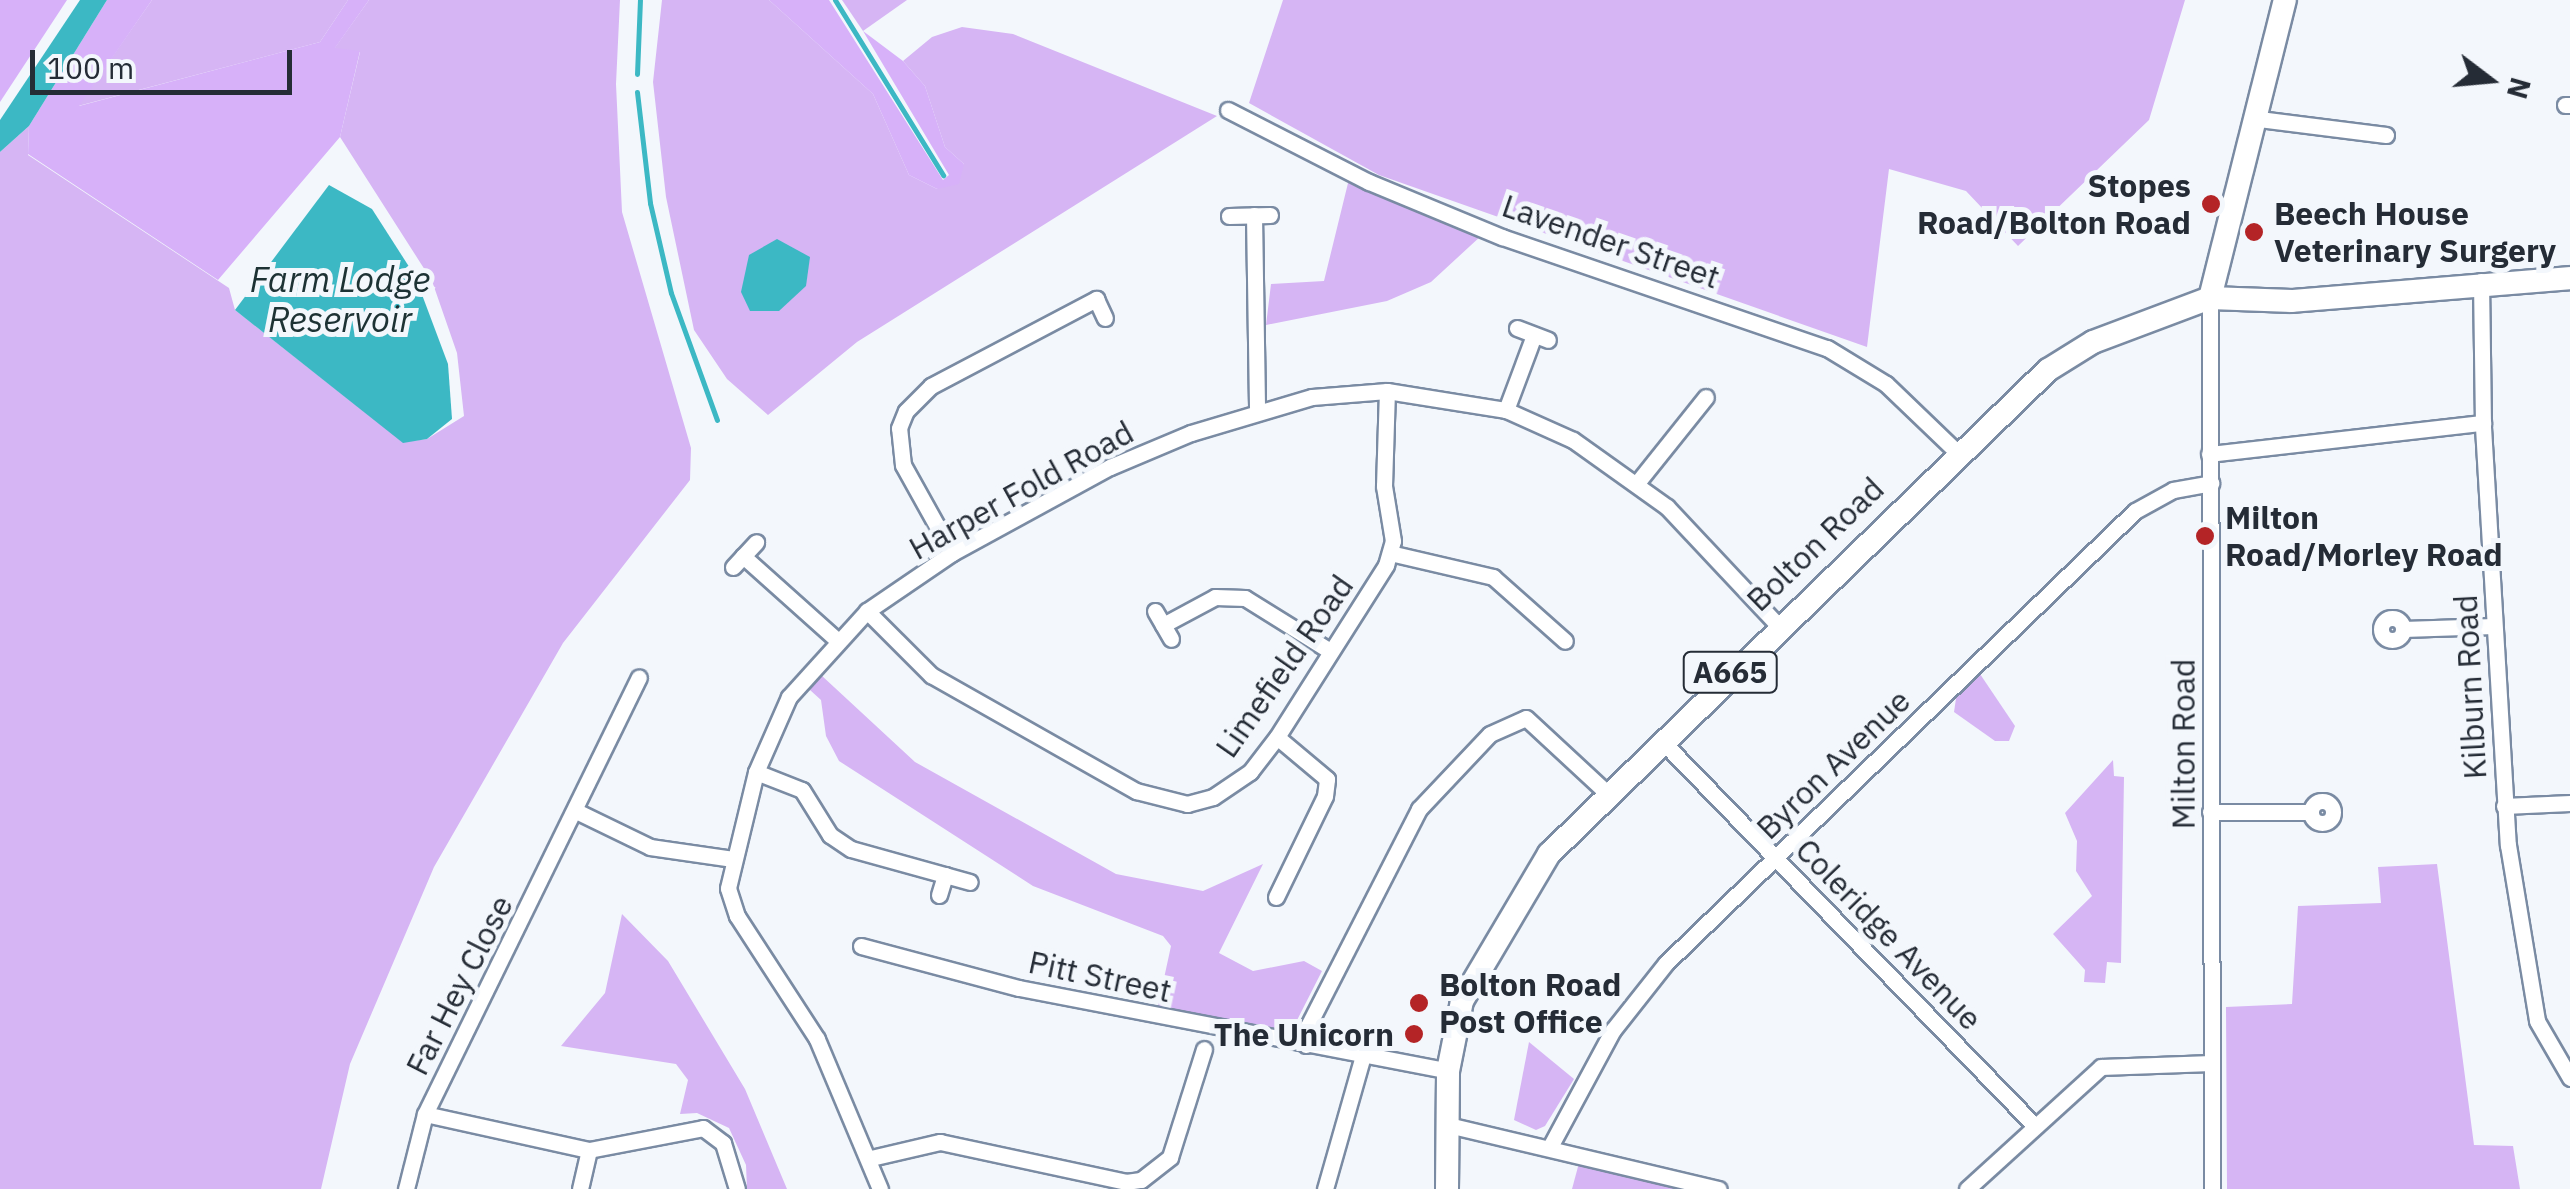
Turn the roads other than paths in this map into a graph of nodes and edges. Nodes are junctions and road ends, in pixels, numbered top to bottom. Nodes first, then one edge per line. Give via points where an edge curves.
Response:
1 (2285, 0) edge
2 (1228, 110) dead end
3 (2259, 119) junction
4 (2386, 135) dead end
5 (1229, 216) dead end
6 (2570, 278) edge
7 (2481, 281) junction
8 (2210, 298) junction
9 (1105, 318) dead end
10 (1517, 328) dead end
11 (1387, 391) junction
12 (1681, 398) dead end
13 (1506, 410) junction
14 (1257, 412) junction
15 (2483, 424) junction
16 (1957, 452) junction
17 (2209, 454) junction
18 (1637, 483) junction
19 (2211, 483) junction
20 (756, 542) dead end
21 (952, 553) junction
22 (1390, 553) junction
23 (867, 611) junction
24 (1163, 625) dead end
25 (1778, 625) junction
26 (2494, 626) junction
27 (2403, 629) dead end
28 (1561, 631) dead end
29 (837, 640) junction
30 (1330, 651) junction
31 (639, 678) dead end
32 (614, 687) dead end
33 (630, 695) junction
34 (1277, 737) junction
35 (1661, 740) junction
36 (756, 772) junction
37 (1607, 793) junction
38 (2570, 802) edge
39 (2504, 806) junction
40 (576, 811) junction
41 (2210, 812) junction
42 (2312, 812) dead end
43 (1776, 857) junction
44 (733, 859) junction
45 (945, 875) junction
46 (970, 882) dead end
47 (1276, 884) dead end
48 (940, 895) dead end
49 (860, 946) dead end
50 (1306, 1045) junction
51 (1204, 1049) dead end
52 (1363, 1056) junction
53 (2211, 1064) junction
54 (1448, 1071) junction
55 (2570, 1078) edge
56 (425, 1114) junction
57 (2034, 1125) junction
58 (1448, 1126) junction
59 (1551, 1146) junction
60 (589, 1150) junction
61 (871, 1158) junction
62 (1102, 1183) edge
63 (406, 1189) edge
64 (580, 1189) edge
65 (737, 1189) edge
66 (880, 1189) edge
67 (1325, 1189) edge
68 (1447, 1189) edge
69 (1719, 1189) edge
70 (1966, 1189) edge
71 (2212, 1189) edge

1 - 3 main road
2 - 16 street, Lavender Street via 1368,182 1502,237 1828,348 1886,384
3 - 4 street
3 - 8 main road via 2218,249
5 - 14 street via 1262,215
6 - 7 main road, A665
7 - 8 main road, A665 via 2292,301
7 - 15 street, Kilburn Road
8 - 16 main road, Bolton Road / A665 via 2093,342 2048,370
8 - 17 street, Milton Road
9 - 21 street via 1096,299 931,386 906,411 899,428 903,465
10 - 13 street via 1541,337
11 - 13 street, Harper Fold Road
11 - 14 street, Harper Fold Road via 1312,397
11 - 22 street, Limefield Road
12 - 18 street via 1700,403
13 - 18 street, Harper Fold Road via 1572,440
14 - 21 street, Harper Fold Road via 1110,467
15 - 17 street
15 - 26 street, Kilburn Road
16 - 25 main road, Bolton Road / A665
17 - 19 street, Milton Road
18 - 25 street, Harper Fold Road
19 - 41 street, Milton Road
19 - 43 street, Byron Avenue via 2173,490 2135,510
20 - 29 street via 738,561
21 - 23 street, Harper Fold Road
22 - 28 street via 1493,576
22 - 30 street, Limefield Road
23 - 29 street, Harper Fold Road
23 - 34 street, Limefield Road via 930,675 1159,800 1213,797 1250,772
24 - 30 street via 1216,598 1244,598
25 - 35 main road, Bolton Road / A665
26 - 27 street
26 - 39 street, Kilburn Road
29 - 36 street, Harper Fold Road via 788,697
30 - 34 street, Limefield Road
31 - 33 street, Far Hey Close
32 - 33 street
33 - 40 street, Far Hey Close
34 - 47 street via 1327,779 1326,796
35 - 37 main road, Bolton Road / A665
35 - 43 street, Coleridge Avenue
36 - 44 street, Harper Fold Road
36 - 45 street via 802,790 830,835 850,849
37 - 50 street via 1526,718 1490,734 1419,809 1308,1026
37 - 54 main road, Bolton Road / A665 via 1548,854 1502,924 1462,1001
38 - 39 street
39 - 55 street, Kilburn Road via 2529,992 2548,1045
40 - 44 street via 650,847
40 - 56 street, Far Hey Close
41 - 42 street
41 - 53 street, Milton Road
43 - 57 street, Coleridge Avenue
43 - 59 street, Byron Avenue via 1639,993
44 - 61 street, Harper Fold Road via 728,888 737,916 817,1039
45 - 46 street
45 - 48 street
49 - 50 street, Pitt Street via 1019,988
50 - 52 street, Pitt Street
51 - 62 street via 1203,1080 1170,1157 1157,1172
52 - 54 street, Pitt Street
52 - 67 street
53 - 57 street via 2100,1067
53 - 71 street, Milton Road
54 - 58 main road, Bolton Road / A665
56 - 60 street
56 - 63 street, Far Hey Close
57 - 70 street
58 - 59 street
58 - 68 main road, Bolton Road / A665
59 - 69 street
60 - 64 street
60 - 65 street via 703,1128 723,1142
61 - 62 street via 940,1142
61 - 66 street, Harper Fold Road

